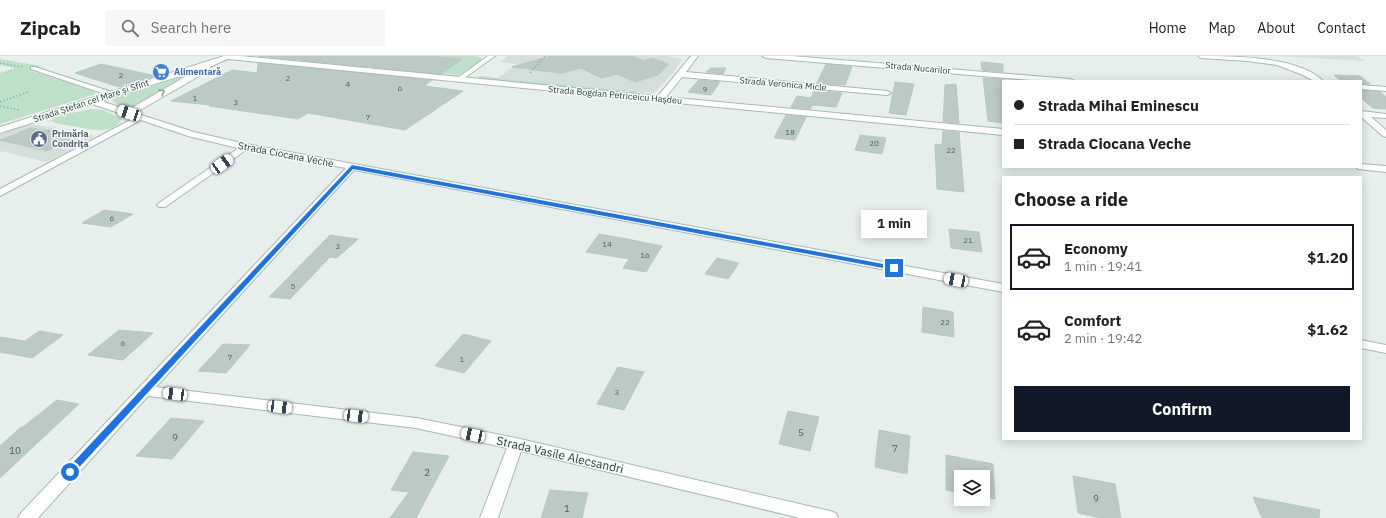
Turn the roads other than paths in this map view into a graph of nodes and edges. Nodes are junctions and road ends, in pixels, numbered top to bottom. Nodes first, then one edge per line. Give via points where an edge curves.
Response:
1 (492, 56) edge
2 (695, 56) edge
3 (766, 56) edge
4 (1201, 56) edge
5 (229, 57) edge
6 (209, 64) junction
7 (33, 68) road end
8 (679, 74) junction
9 (458, 80) junction
10 (1058, 80) edge
11 (1318, 80) edge
12 (1362, 87) edge
13 (1386, 89) edge
14 (887, 93) dead end
15 (114, 94) junction
16 (660, 99) junction
17 (92, 101) junction
18 (129, 113) junction
19 (1362, 114) edge
20 (1386, 116) edge
21 (141, 117) junction
22 (0, 130) edge
23 (1002, 132) edge
24 (1386, 134) edge
25 (246, 147) junction
26 (352, 167) junction
27 (1362, 167) edge
28 (1386, 169) edge
29 (0, 193) edge
30 (162, 205) dead end
31 (1002, 288) edge
32 (1362, 344) edge
33 (1386, 349) edge
34 (144, 391) junction
35 (516, 444) junction
36 (27, 518) edge
37 (490, 518) edge
38 (830, 518) edge

1 - 9 lane
2 - 8 street
3 - 10 street, Strada Nucarilor
4 - 11 street via 1253,60 1285,66 1307,73
5 - 6 street, Strada Ștefan cel Mare și Sfînt
5 - 9 street, Strada Bogdan Petriceicu Hașdeu
6 - 15 street, Strada Ștefan cel Mare și Sfînt
18 -> 6 street
7 - 15 lane
8 - 14 street, Strada Veronica Micle
8 - 16 street
9 - 16 street, Strada Bogdan Petriceicu Hașdeu
12 - 13 street
15 - 17 street, Strada Ștefan cel Mare și Sfînt
16 - 23 street, Strada Bogdan Petriceicu Hașdeu
17 - 18 street, Strada Ciocana Veche
17 - 22 street, Strada Ștefan cel Mare și Sfînt
18 - 21 street, Strada Ciocana Veche
19 - 20 street
19 - 24 street
21 - 25 street, Strada Ciocana Veche via 191,134
21 - 29 street
25 - 26 street, Strada Ciocana Veche
25 - 30 lane
26 - 31 street, Strada Ciocana Veche
26 - 34 street
27 - 28 street
32 - 33 street
34 - 35 street, Strada Vasile Alecsandri via 416,424
34 - 36 street
35 - 37 street
35 - 38 street, Strada Vasile Alecsandri

